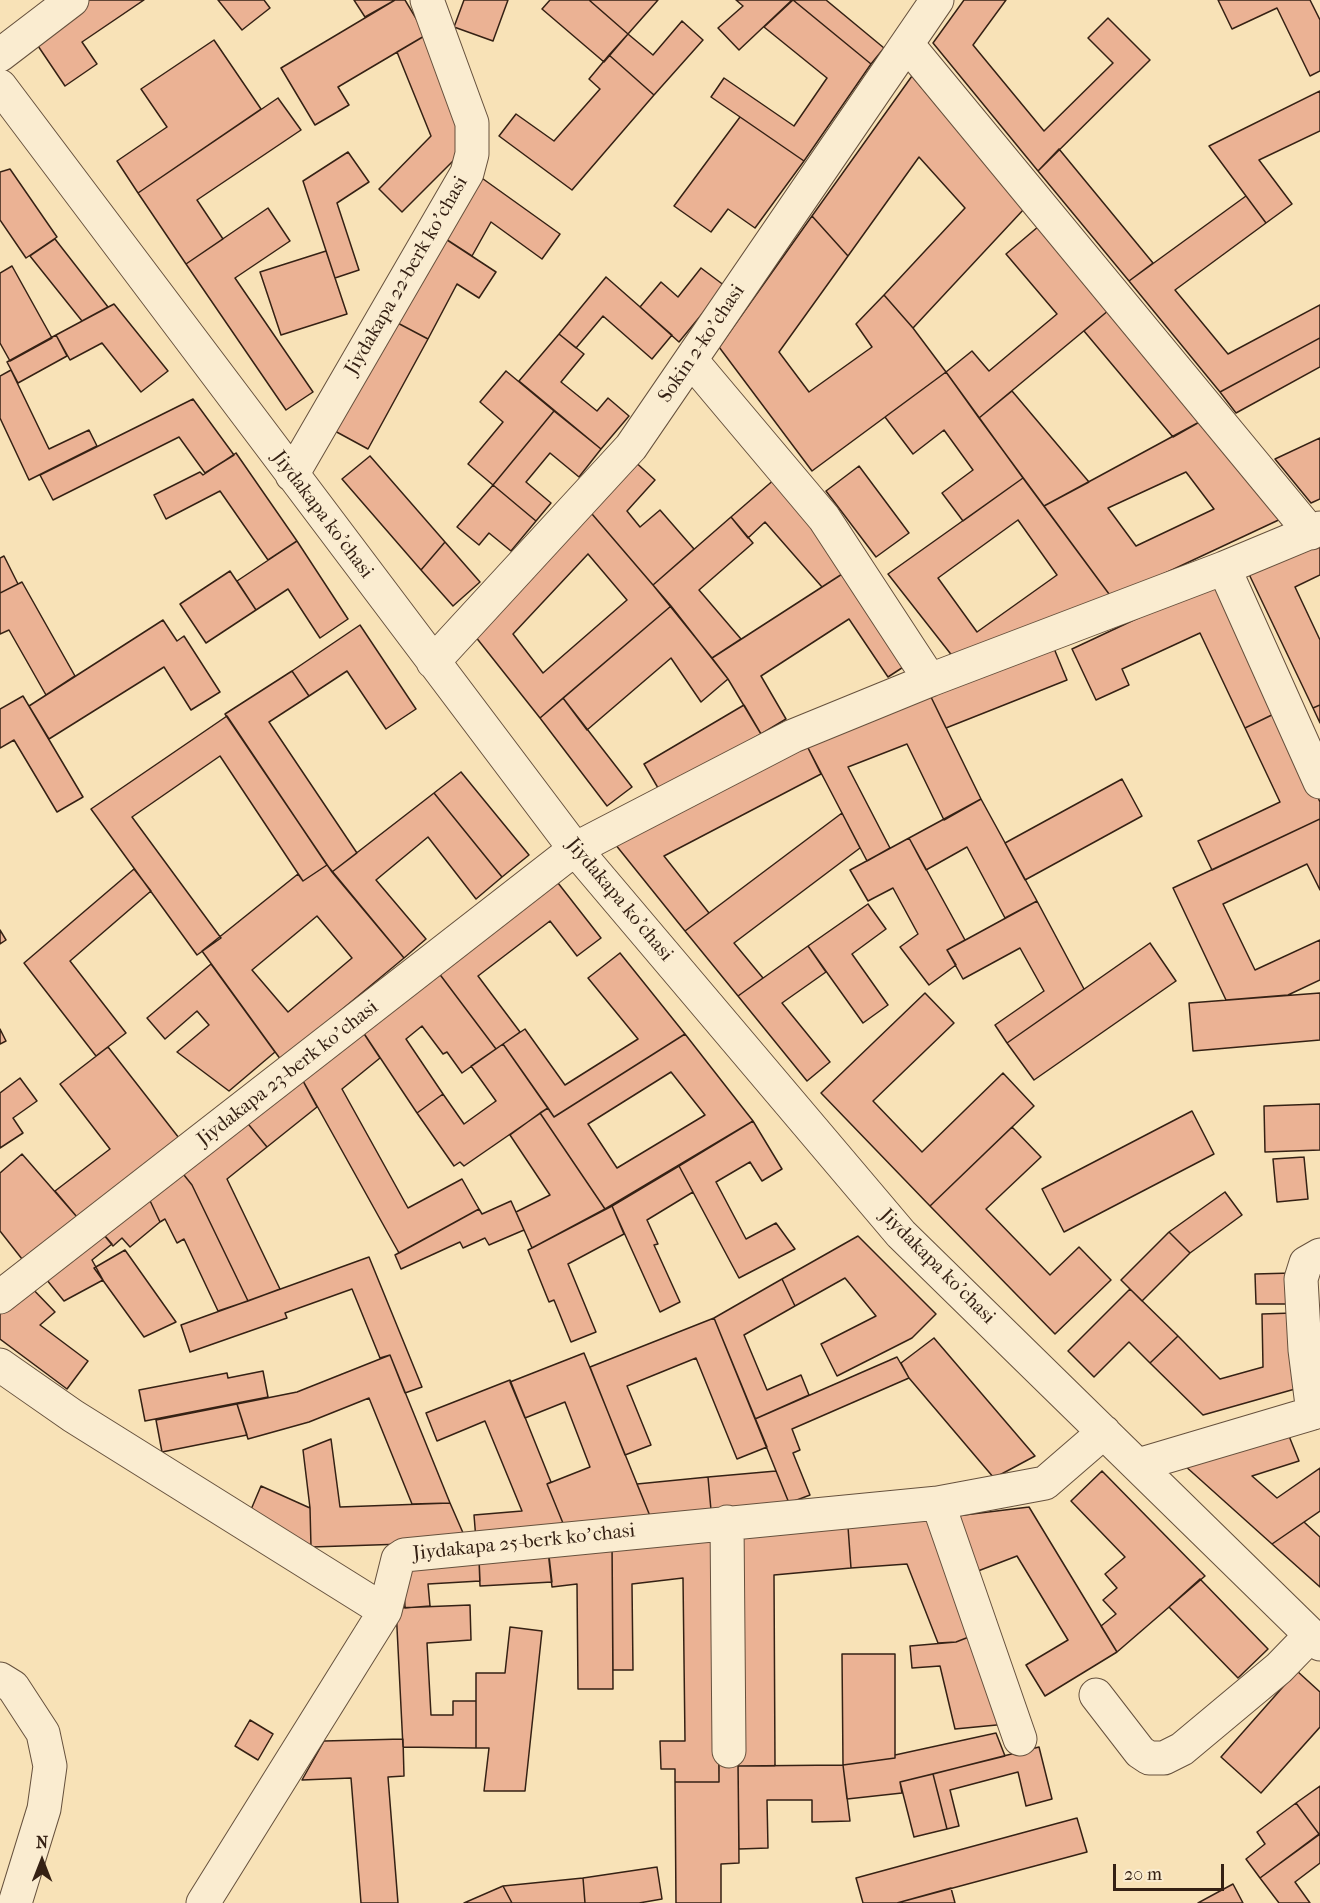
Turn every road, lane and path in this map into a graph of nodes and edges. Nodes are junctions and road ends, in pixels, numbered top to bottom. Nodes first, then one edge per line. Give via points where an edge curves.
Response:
1 (72, 0) edge
2 (427, 0) edge
3 (937, 0) edge
4 (907, 44) junction
5 (0, 55) edge
6 (0, 86) edge
7 (691, 360) junction
8 (292, 475) junction
9 (1315, 530) edge
10 (1224, 568) junction
11 (433, 662) junction
12 (930, 681) junction
13 (1320, 782) edge
14 (574, 849) junction
15 (1320, 1255) edge
16 (4, 1285) edge
17 (0, 1365) edge
18 (1316, 1412) edge
19 (1104, 1432) junction
20 (1138, 1465) junction
21 (938, 1503) junction
22 (727, 1522) junction
23 (385, 1611) junction
24 (1315, 1640) edge
25 (0, 1679) edge
26 (1096, 1695) dead end
27 (1020, 1739) dead end
28 (729, 1751) dead end
29 (15, 1903) edge
30 (203, 1903) edge

1 - 5 street
2 - 8 street, Jiydakapa 22-berk koʼchasi via 472,123 467,173
3 - 4 street, Sokin 2-koʼchasi
4 - 7 street, Sokin 2-koʼchasi
4 - 9 street
6 - 8 street, Jiydakapa ko'chasi
7 - 11 street, Sokin 2-koʼchasi via 631,447
7 - 12 street via 824,518
8 - 11 street, Jiydakapa ko'chasi
9 - 10 street, Jiydakapa 23-berk koʼchasi
10 - 12 street, Jiydakapa 23-berk koʼchasi
10 - 13 street
11 - 14 street, Jiydakapa ko'chasi
12 - 14 street, Jiydakapa 23-berk koʼchasi via 793,736
14 - 16 street, Jiydakapa 23-berk koʼchasi
14 - 19 street, Jiydakapa ko'chasi via 900,1234
15 - 18 street via 1306,1263 1301,1279 1305,1350
17 - 23 street via 73,1416
18 - 20 street
19 - 20 street, Jiydakapa ko'chasi
19 - 21 street, Jiydakapa 25-berk koʼchasi via 1045,1483
20 - 24 street, Jiydakapa ko'chasi
21 - 22 street, Jiydakapa 25-berk koʼchasi
21 - 27 street
22 - 23 street, Jiydakapa 25-berk koʼchasi via 399,1556
22 - 28 street
23 - 30 street
24 - 26 street via 1182,1749 1164,1758 1149,1758 1140,1752
25 - 29 street via 13,1687 43,1733 50,1766 44,1809

